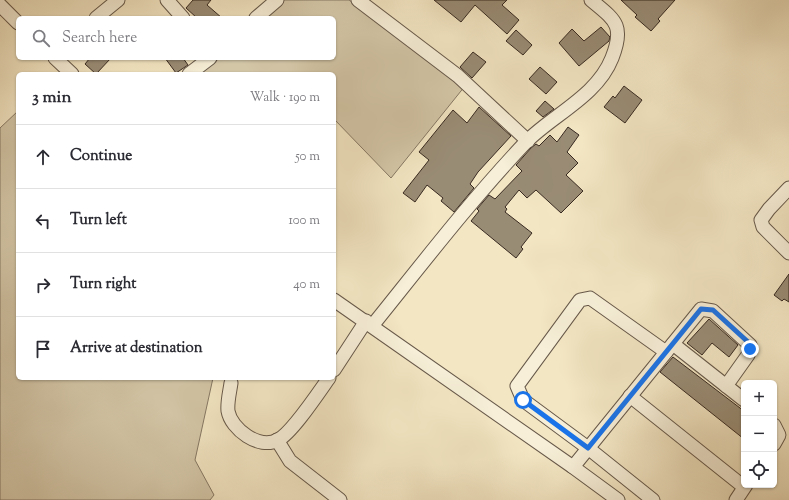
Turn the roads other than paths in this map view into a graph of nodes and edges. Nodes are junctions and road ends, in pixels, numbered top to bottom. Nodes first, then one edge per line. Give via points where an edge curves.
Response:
1 (118, 0) edge
2 (167, 0) edge
3 (277, 0) edge
4 (358, 0) edge
5 (591, 0) edge
6 (0, 5) edge
7 (98, 16) edge
8 (181, 16) edge
9 (258, 16) edge
10 (16, 21) edge
11 (57, 60) edge
12 (207, 60) edge
13 (70, 72) edge
14 (192, 72) edge
15 (528, 141) junction
16 (789, 188) edge
17 (789, 253) edge
18 (336, 301) edge
19 (369, 324) junction
20 (669, 348) junction
21 (336, 367) edge
22 (326, 380) edge
23 (231, 383) dead end
24 (726, 386) junction
25 (630, 396) junction
26 (741, 398) edge
27 (277, 440) junction
28 (588, 448) junction
29 (573, 467) junction
30 (741, 483) edge
31 (744, 488) edge
32 (605, 491) junction
33 (340, 500) edge
34 (596, 500) edge
35 (618, 500) edge
36 (653, 500) edge
37 (736, 500) edge

1 - 7 street
2 - 8 street
3 - 9 street
4 - 15 street via 458,76
5 - 15 street via 612,18 618,27 612,58 599,80
6 - 10 street
11 - 13 street
12 - 14 street
15 - 19 street via 467,208
16 - 17 street via 761,220 763,227
18 - 19 street
19 - 21 street
19 - 29 street
20 - 24 street
20 - 24 street via 701,309 713,310 750,345 748,354
20 - 25 street
20 - 28 street via 590,298 580,300 517,386 523,400
22 - 27 street via 290,428
23 - 27 street via 228,411 239,430 260,443
24 - 26 street
25 - 28 street
25 - 30 street
27 - 33 street via 290,461
28 - 29 street
28 - 36 street
29 - 32 street
31 - 37 street
32 - 34 street
32 - 35 street

